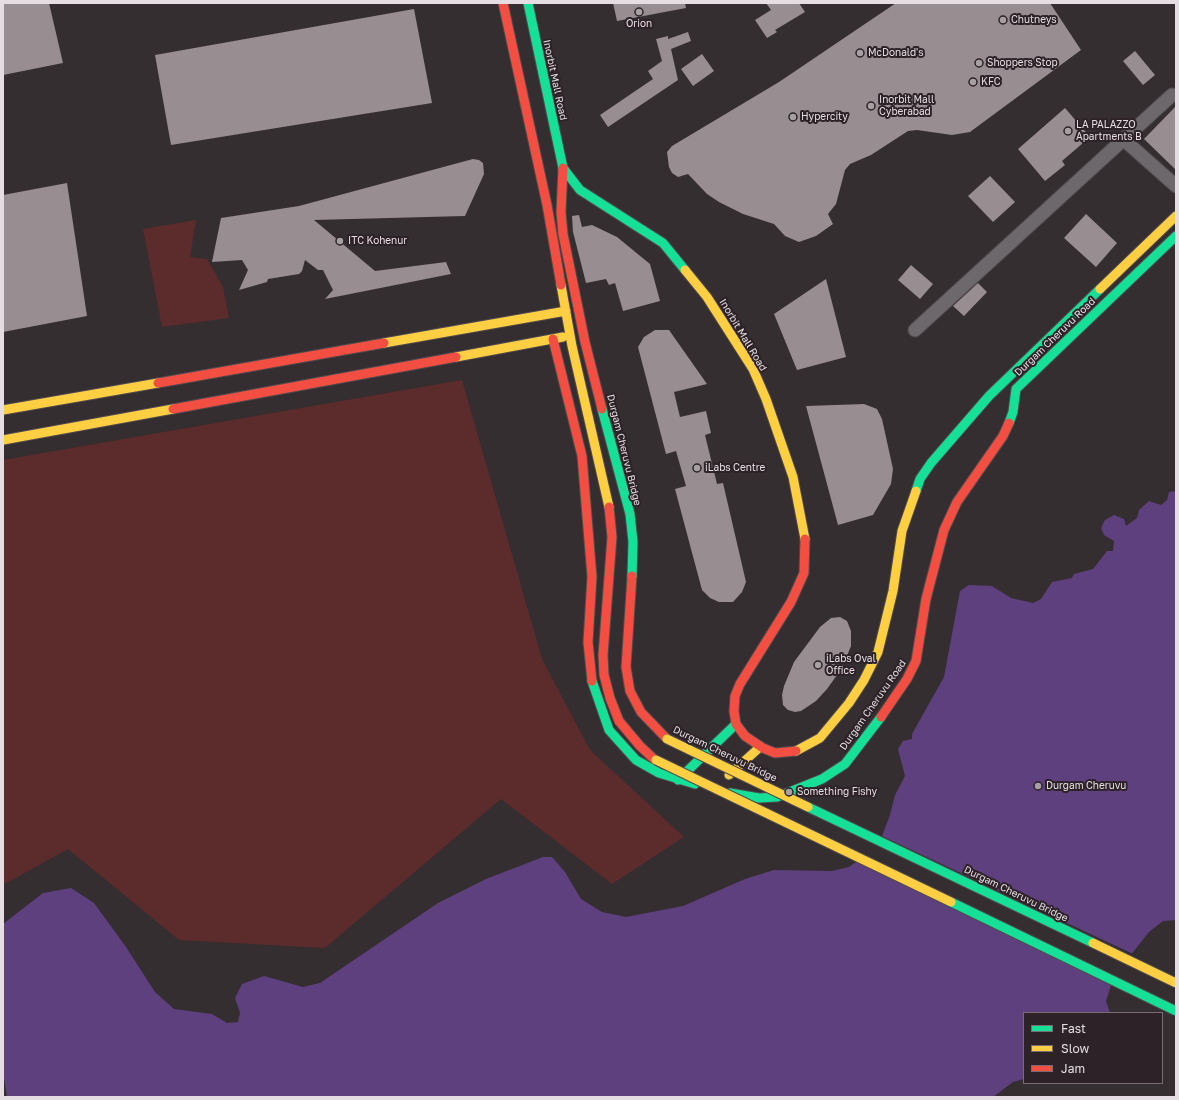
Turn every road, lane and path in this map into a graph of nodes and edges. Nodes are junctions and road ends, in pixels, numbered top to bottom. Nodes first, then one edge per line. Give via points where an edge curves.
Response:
1 (503, 3) edge
2 (528, 3) edge
3 (1172, 95) dead end
4 (1123, 139) junction
5 (563, 168) junction
6 (1176, 186) edge
7 (1176, 216) edge
8 (1176, 236) edge
9 (566, 311) junction
10 (915, 330) dead end
11 (570, 335) junction
12 (552, 338) junction
13 (3, 410) edge
14 (3, 440) edge
15 (736, 724) junction
16 (760, 747) junction
17 (729, 775) dead end
18 (678, 780) junction
19 (1176, 983) edge
20 (1176, 1011) edge

1 - 9 main road via 547,205
2 - 5 main road, Inorbit Mall Road
3 - 4 street
4 - 6 street
4 - 10 street
5 - 15 main road, Inorbit Mall Road via 580,190 663,243 706,297 753,369 793,477 805,530 804,573 791,602 740,684 735,696
5 - 19 main road, Durgam Cheruvu Bridge, bridge via 563,234 585,342 630,514 633,542 632,586 626,667 629,685 640,712 667,739
7 - 16 main road, Durgam Cheruvu Road via 989,396 920,479 902,531 893,590 878,652 864,680 840,715 820,738 805,748 792,753 775,753
8 - 18 main road, Durgam Cheruvu Road via 1016,389 1013,412 1003,436 957,502 944,530 926,599 916,661 907,679 845,764 822,779 777,797 759,798 729,793
9 - 11 main road
9 - 13 main road
11 - 12 main road
11 - 20 main road, bridge via 609,502 612,537 603,655 604,676 619,721 640,746 656,760
12 - 14 main road
12 - 18 main road via 582,456 592,577 588,642 591,679 610,730 622,746 636,760
15 - 16 main road, Durgam Cheruvu Road via 745,736
15 - 18 main road
16 - 17 main road

